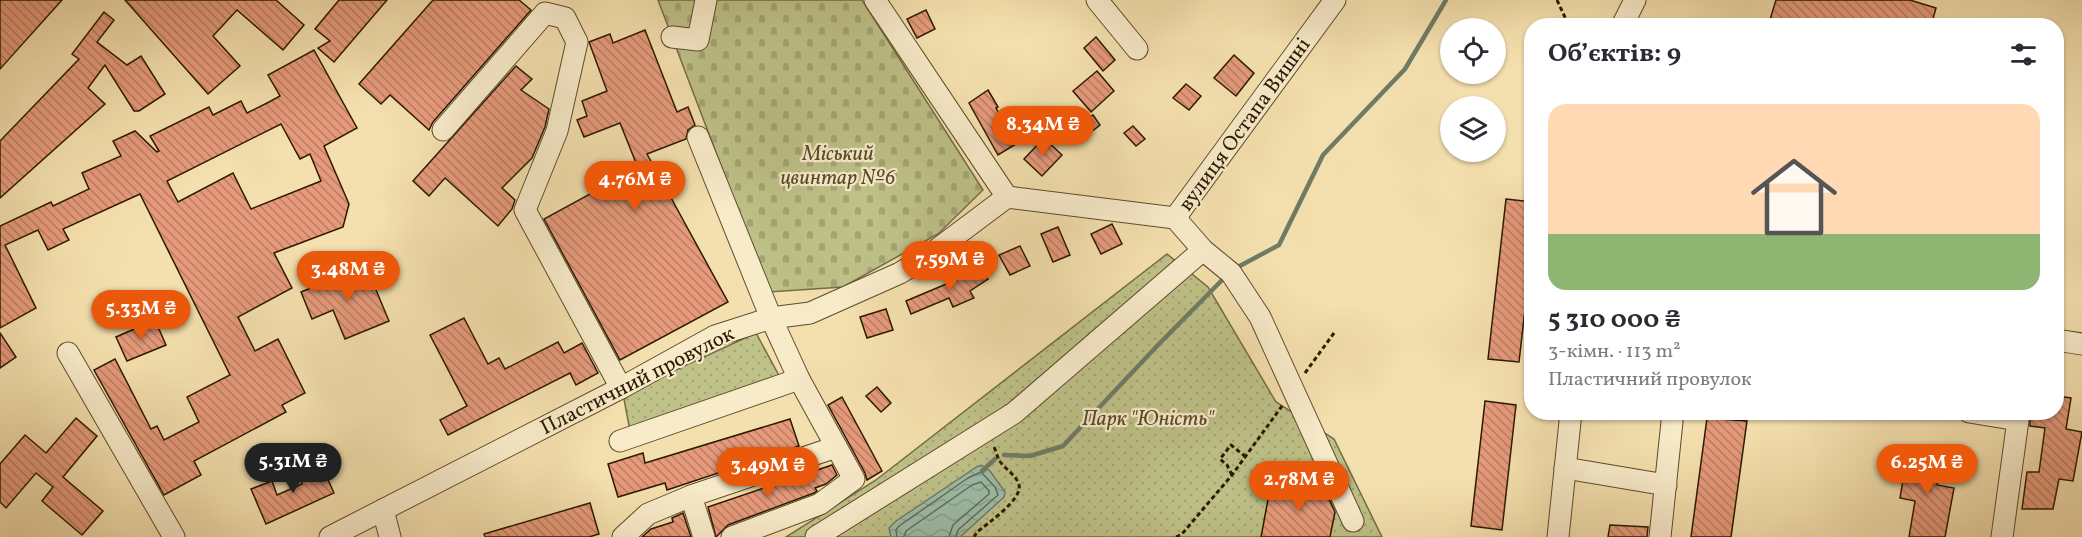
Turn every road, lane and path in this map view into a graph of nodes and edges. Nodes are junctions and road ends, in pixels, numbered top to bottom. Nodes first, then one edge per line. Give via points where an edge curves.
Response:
1 (706, 0) edge
2 (875, 0) edge
3 (1096, 0) edge
4 (1335, 0) edge
5 (1557, 0) edge
6 (1635, 0) edge
7 (1565, 18) edge
8 (1626, 18) edge
9 (672, 37) dead end
10 (1137, 50) dead end
11 (443, 130) dead end
12 (698, 138) dead end
13 (1007, 197) junction
14 (1175, 218) junction
15 (1203, 250) junction
16 (771, 318) junction
17 (1334, 333) dead end
18 (2064, 341) edge
19 (2082, 344) edge
20 (68, 353) dead end
21 (799, 379) junction
22 (621, 388) junction
23 (1293, 388) junction
24 (1570, 420) edge
25 (1672, 420) edge
26 (2018, 420) edge
27 (982, 433) junction
28 (620, 441) dead end
29 (836, 447) junction
30 (1246, 457) junction
31 (1565, 468) junction
32 (1232, 475) junction
33 (1666, 485) junction
34 (691, 496) junction
35 (383, 510) junction
36 (1353, 521) dead end
37 (174, 537) edge
38 (330, 537) edge
39 (390, 537) edge
40 (623, 537) edge
41 (704, 537) edge
42 (732, 537) edge
43 (816, 537) edge
44 (974, 537) edge
45 (1176, 537) edge
46 (1558, 537) edge
47 (1660, 537) edge
48 (2002, 537) edge

1 - 9 street via 698,40
2 - 13 street
3 - 10 street
4 - 14 street, вулиця Остапа Вишні
5 - 7 path
6 - 8 street
11 - 22 street via 545,13 565,18 577,42 557,131 525,210
12 - 16 street
13 - 14 street
13 - 16 street, Пластичний провулок via 900,273 810,313
14 - 15 street
15 - 23 street via 1234,276 1260,317
15 - 27 street via 1014,413
16 - 21 street
16 - 22 street, Пластичний провулок via 715,336
17 - 23 path
18 - 19 street
20 - 37 street
21 - 28 street
21 - 29 street
22 - 35 street, Пластичний провулок
23 - 30 path
23 - 36 street
24 - 31 street
25 - 33 street
26 - 48 street
27 - 43 street
27 - 44 path via 1019,485 1019,493
29 - 34 street
29 - 42 street via 854,479 820,504
30 - 32 path
30 - 32 path via 1231,445 1220,459
31 - 33 street
31 - 46 street
32 - 45 path
33 - 47 street
34 - 40 street via 648,514
34 - 41 street
35 - 38 street, Пластичний провулок
35 - 39 street

